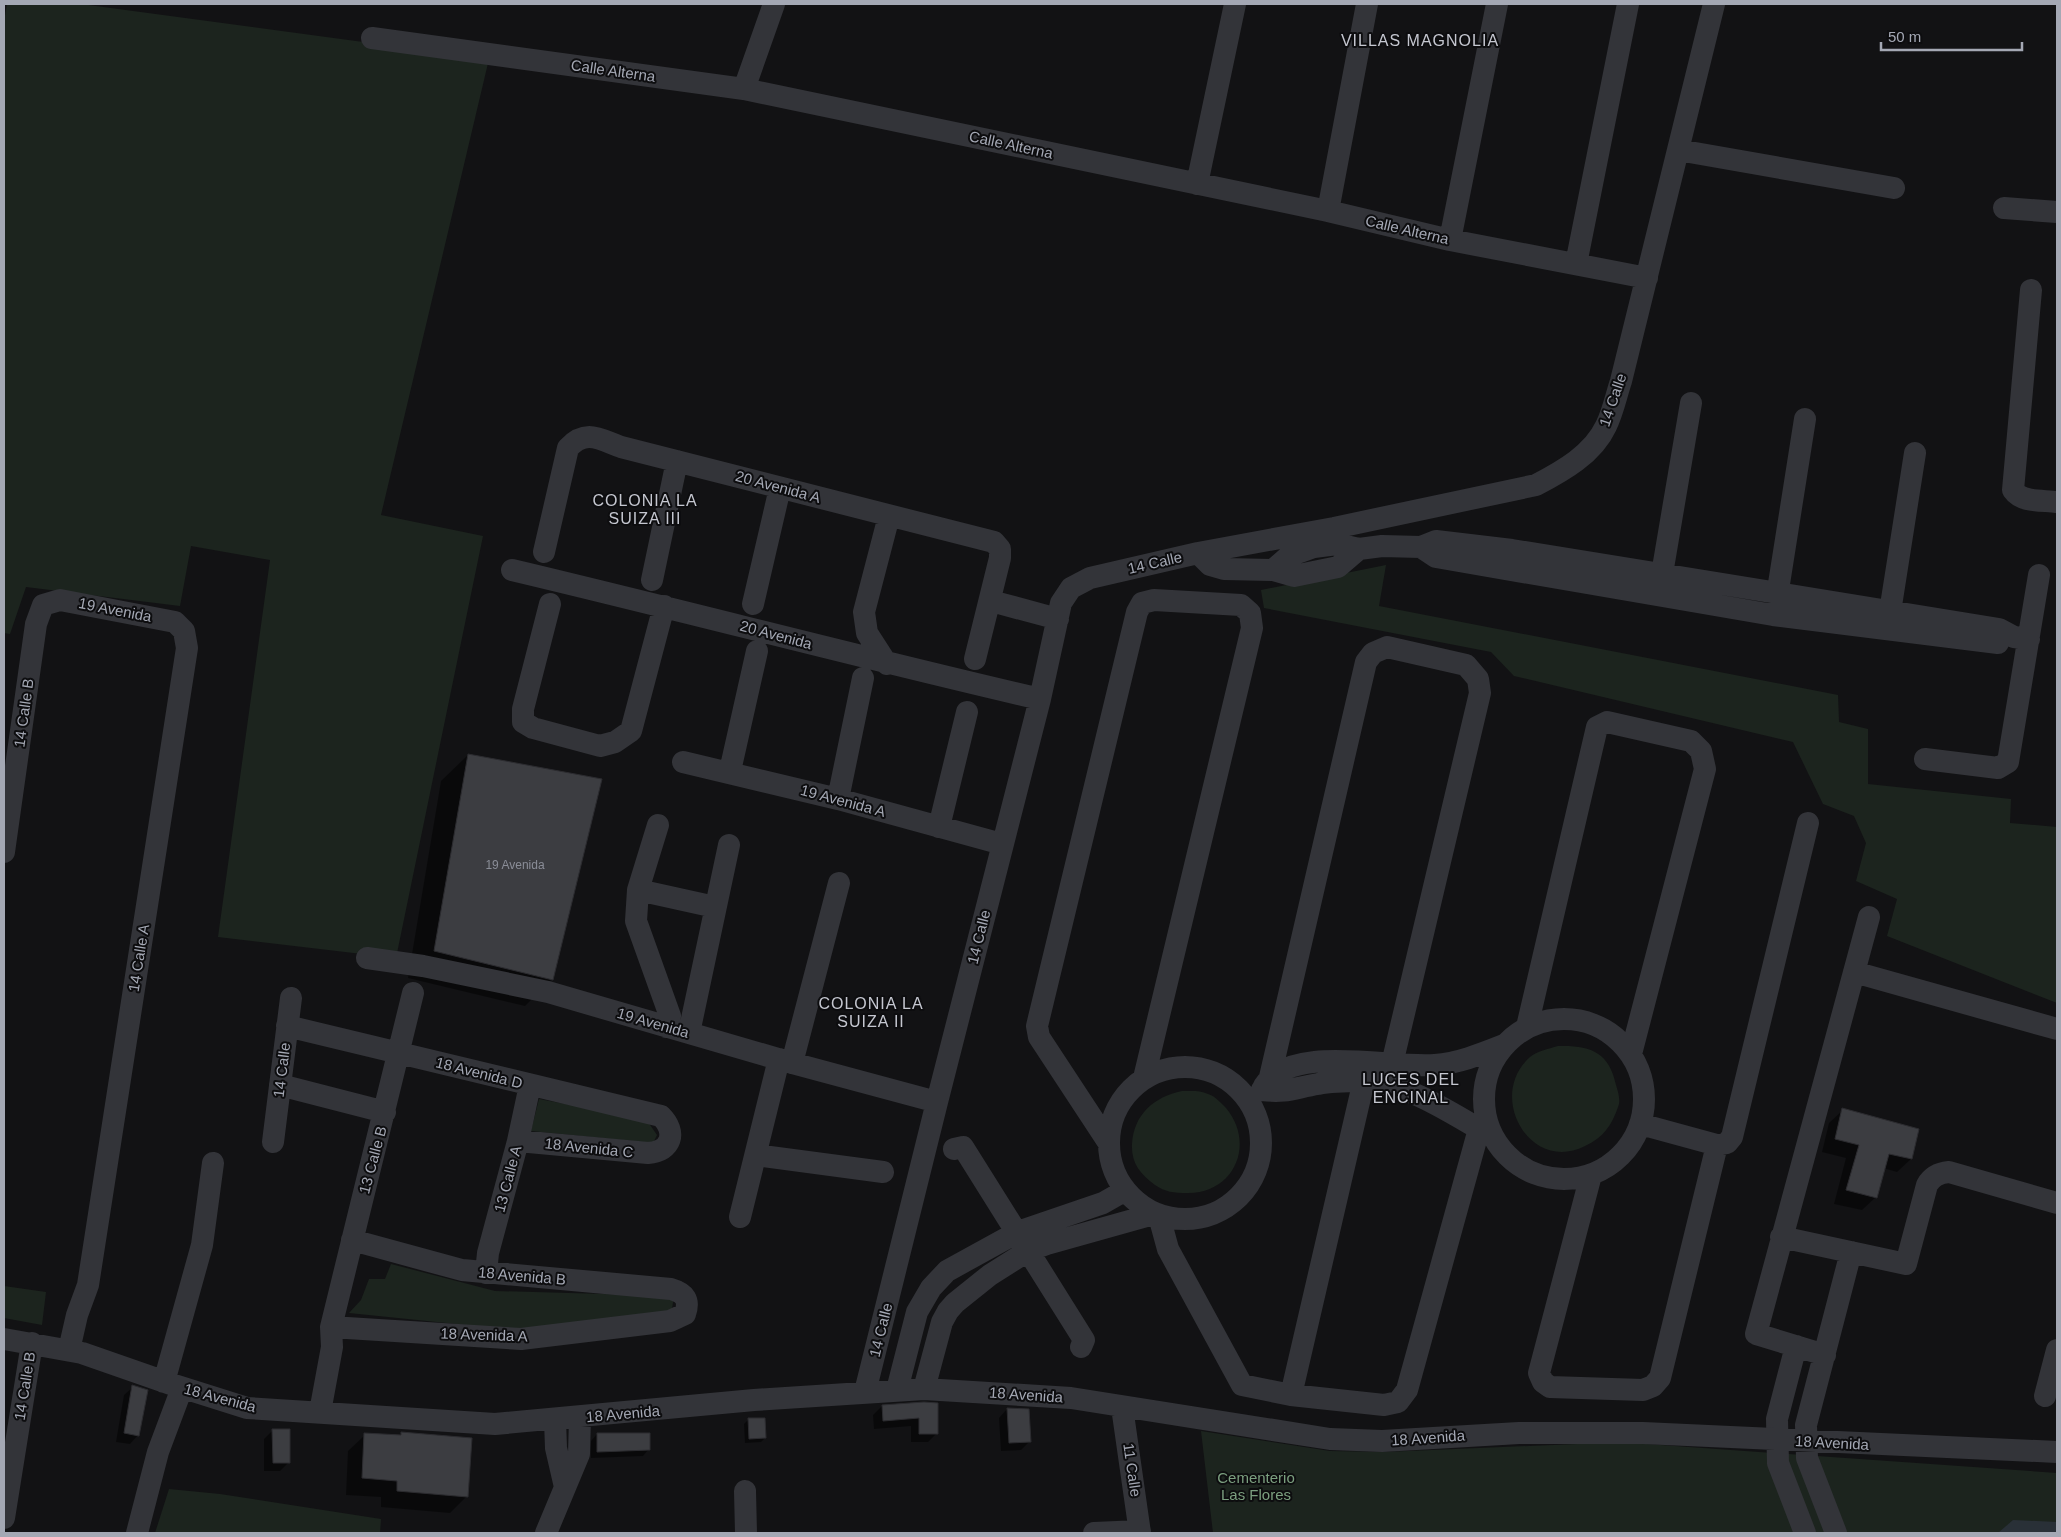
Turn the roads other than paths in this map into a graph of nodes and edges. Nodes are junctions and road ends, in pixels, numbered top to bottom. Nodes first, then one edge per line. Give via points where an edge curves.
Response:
1 (774, 4) edge
2 (1235, 4) edge
3 (1367, 4) edge
4 (1497, 4) edge
5 (1628, 4) edge
6 (1714, 4) edge
7 (372, 38) dead end
8 (744, 89) junction
9 (1678, 150) junction
10 (1196, 184) junction
11 (1894, 188) dead end
12 (2004, 208) dead end
13 (1328, 211) junction
14 (2057, 212) edge
15 (1450, 240) junction
16 (1576, 264) junction
17 (1647, 278) junction
18 (2030, 290) dead end
19 (1690, 403) dead end
20 (1805, 419) dead end
21 (1915, 453) dead end
22 (677, 460) junction
23 (780, 488) junction
24 (2057, 502) edge
25 (890, 516) junction
26 (544, 552) dead end
27 (1198, 553) junction
28 (1510, 560) junction
29 (512, 570) dead end
30 (1662, 574) junction
31 (2039, 575) dead end
32 (652, 580) dead end
33 (991, 601) junction
34 (550, 604) dead end
35 (753, 604) dead end
36 (43, 605) joint
37 (1775, 605) junction
38 (664, 606) junction
39 (1890, 612) junction
40 (1058, 619) junction
41 (184, 631) joint
42 (2021, 638) junction
43 (756, 651) dead end
44 (975, 659) dead end
45 (887, 664) junction
46 (863, 678) dead end
47 (1040, 699) junction
48 (967, 712) dead end
49 (1926, 759) dead end
50 (683, 762) dead end
51 (730, 771) junction
52 (838, 799) junction
53 (1808, 823) dead end
54 (658, 825) dead end
55 (939, 827) junction
56 (1002, 844) junction
57 (729, 846) dead end
58 (4, 852) edge
59 (839, 883) dead end
60 (638, 890) junction
61 (715, 907) junction
62 (1870, 917) dead end
63 (367, 958) dead end
64 (1854, 972) junction
65 (413, 994) dead end
66 (291, 998) dead end
67 (287, 1026) junction
68 (666, 1027) junction
69 (1527, 1027) junction
70 (2057, 1029) edge
71 (689, 1034) junction
72 (1504, 1045) junction
73 (399, 1054) junction
74 (1631, 1054) junction
75 (786, 1061) junction
76 (1367, 1072) junction
77 (1390, 1074) junction
78 (1144, 1078) junction
79 (280, 1085) junction
80 (530, 1085) junction
81 (1259, 1088) junction
82 (936, 1102) junction
83 (385, 1112) junction
84 (1640, 1124) junction
85 (1486, 1134) junction
86 (518, 1141) junction
87 (273, 1142) dead end
88 (1108, 1142) junction
89 (1717, 1145) junction
90 (954, 1149) dead end
91 (659, 1152) joint
92 (756, 1155) junction
93 (213, 1163) dead end
94 (883, 1172) dead end
95 (1591, 1175) junction
96 (1124, 1191) junction
97 (2057, 1204) edge
98 (1156, 1215) junction
99 (740, 1217) dead end
100 (1781, 1237) junction
101 (352, 1240) junction
102 (1023, 1241) junction
103 (1850, 1252) junction
104 (486, 1274) junction
105 (688, 1306) joint
106 (917, 1312) junction
107 (942, 1322) junction
108 (331, 1327) junction
109 (4, 1339) edge
110 (32, 1343) junction
111 (1796, 1346) junction
112 (1081, 1347) dead end
113 (2057, 1350) edge
114 (76, 1352) junction
115 (1825, 1355) junction
116 (173, 1385) junction
117 (924, 1389) junction
118 (897, 1390) junction
119 (865, 1392) junction
120 (1291, 1395) junction
121 (2045, 1396) dead end
122 (1122, 1407) junction
123 (313, 1412) junction
124 (580, 1418) junction
125 (555, 1420) junction
126 (1777, 1440) junction
127 (1807, 1442) junction
128 (2057, 1452) edge
129 (565, 1487) junction
130 (745, 1491) dead end
131 (4, 1518) edge
132 (1140, 1532) edge
133 (137, 1533) edge
134 (546, 1533) edge
135 (746, 1533) edge
136 (1094, 1533) edge
137 (1805, 1533) edge
138 (1836, 1533) edge

1 - 8 street
2 - 10 street
3 - 13 street
4 - 15 street
5 - 16 street
6 - 9 street, 14 Calle
7 - 8 street, Calle Alterna
8 - 10 street, Calle Alterna
9 - 11 street
9 - 17 street, 14 Calle
10 - 13 street, Calle Alterna
12 - 14 street
13 - 15 street, Calle Alterna
15 - 16 street, Calle Alterna
16 - 17 street, Calle Alterna
17 - 27 street, 14 Calle via 1606,426 1591,449 1561,472 1536,485
18 - 24 street via 2013,490 2024,498
19 - 30 street
20 - 37 street
21 - 39 street
22 - 23 street, 20 Avenida A
22 - 26 street, 20 Avenida A via 589,436 576,440 568,448
22 - 32 street
23 - 25 street, 20 Avenida A
23 - 35 street
25 - 33 street, 20 Avenida A via 994,542 1000,549 1000,558
25 - 45 street via 864,612 867,632
27 - 28 street via 1210,565 1224,569 1273,570 1294,576 1338,567 1359,549 1382,546 1421,547 1436,557
27 - 40 street, 14 Calle via 1090,578 1071,588
28 - 30 street
28 - 37 street
29 - 38 street, 20 Avenida
30 - 37 street
31 - 42 street
33 - 40 street
33 - 44 street
34 - 38 street via 523,709 523,722 533,728 600,746 615,742 630,731
36 - 41 street, 19 Avenida via 60,600 175,622
36 - 58 street, 14 Calle B via 36,624
37 - 39 street
37 - 42 street via 1997,644
38 - 45 street, 20 Avenida
39 - 42 street via 1999,629
40 - 47 street, 14 Calle
41 - 114 street, 14 Calle A via 187,648 88,1285 90,1317
42 - 49 street via 2008,762 1998,768
43 - 51 street
45 - 47 street, 20 Avenida
46 - 52 street
47 - 56 street, 14 Calle
48 - 55 street
50 - 51 street, 19 Avenida A
51 - 52 street, 19 Avenida A
52 - 55 street, 19 Avenida A
53 - 89 street via 1732,1137 1727,1143
54 - 60 street
55 - 56 street, 19 Avenida A
56 - 82 street, 14 Calle
57 - 61 street
59 - 75 street
60 - 61 street
60 - 68 street via 636,921 670,1016
61 - 71 street
62 - 64 street
63 - 68 street, 19 Avenida via 548,992
64 - 70 street
64 - 100 street
65 - 73 street, 13 Calle B
66 - 67 street, 14 Calle
67 - 73 street, 18 Avenida D
67 - 79 street, 14 Calle
68 - 71 street, 19 Avenida
69 - 72 street
69 - 74 street via 1555,1018 1584,1020 1611,1033
69 - 74 street via 1597,728 1607,722 1692,741 1701,751 1705,769
71 - 75 street, 19 Avenida
72 - 77 street via 1468,1060
72 - 85 street via 1490,1066 1484,1090
73 - 80 street, 18 Avenida D
73 - 83 street, 13 Calle B
74 - 84 street via 1641,1076 1644,1100
75 - 82 street, 19 Avenida
75 - 92 street
76 - 77 street
76 - 81 street via 1310,1062 1283,1069
76 - 120 street
77 - 81 street via 1480,693 1478,679 1466,665 1387,647 1373,653 1366,662
77 - 85 street
78 - 81 street via 1170,1068 1199,1068 1233,1084
78 - 88 street via 1125,1095 1113,1117
78 - 88 street via 1252,628 1250,612 1242,605 1154,600 1142,603 1137,612 1037,1026 1039,1038
79 - 83 street
79 - 87 street, 14 Calle
80 - 86 street, 13 Calle A
80 - 91 street, 18 Avenida D via 661,1116 671,1132 667,1146
81 - 98 street via 1261,1144 1257,1167 1246,1189 1229,1206 1207,1217 1183,1220
82 - 119 street, 14 Calle
83 - 101 street, 13 Calle B
84 - 89 street
84 - 95 street via 1629,1146 1612,1163
85 - 95 street via 1507,1156 1546,1177 1569,1179
85 - 120 street via 1407,1390 1398,1402 1384,1405
86 - 91 street, 18 Avenida C via 648,1154
86 - 104 street, 13 Calle A via 488,1253
88 - 96 street via 1112,1166
89 - 95 street via 1660,1378 1654,1386 1643,1390 1550,1387 1543,1382 1539,1372
90 - 102 street via 963,1147
92 - 94 street
92 - 99 street
93 - 116 street via 202,1244
96 - 98 street
96 - 102 street
97 - 103 street via 1949,1172 1939,1173 1931,1178 1924,1194 1906,1264
98 - 102 street
98 - 120 street via 1168,1249 1242,1385
100 - 103 street
100 - 111 street via 1756,1334
101 - 104 street, 18 Avenida B
101 - 108 street, 13 Calle B
102 - 106 street via 947,1271 931,1288
102 - 107 street via 990,1275 955,1303
102 - 112 street via 1084,1340
103 - 115 street
104 - 105 street, 18 Avenida B via 671,1289 686,1297
105 - 108 street, 18 Avenida A via 685,1314 670,1321 521,1339
106 - 107 street
106 - 118 street
107 - 117 street
108 - 123 street, 13 Calle B via 320,1344 310,1378
109 - 110 street, 18 Avenida
110 - 114 street, 18 Avenida
110 - 131 street, 14 Calle B
111 - 115 street
111 - 126 street via 1776,1420
113 - 121 street
114 - 116 street, 18 Avenida
115 - 127 street via 1806,1424
116 - 123 street, 18 Avenida via 247,1408
116 - 133 street
117 - 118 street, 18 Avenida
117 - 122 street, 18 Avenida via 1062,1398
118 - 119 street, 18 Avenida
119 - 124 street, 18 Avenida
122 - 126 street, 18 Avenida via 1330,1439 1382,1441 1519,1432 1643,1433
122 - 132 street, 11 Calle
123 - 125 street, 18 Avenida via 495,1424
124 - 125 street, 18 Avenida
124 - 129 street via 579,1454
125 - 129 street via 556,1448
126 - 127 street, 18 Avenida
126 - 137 street via 1778,1463
127 - 128 street, 18 Avenida
127 - 138 street via 1807,1458
129 - 134 street
130 - 135 street
132 - 136 street

